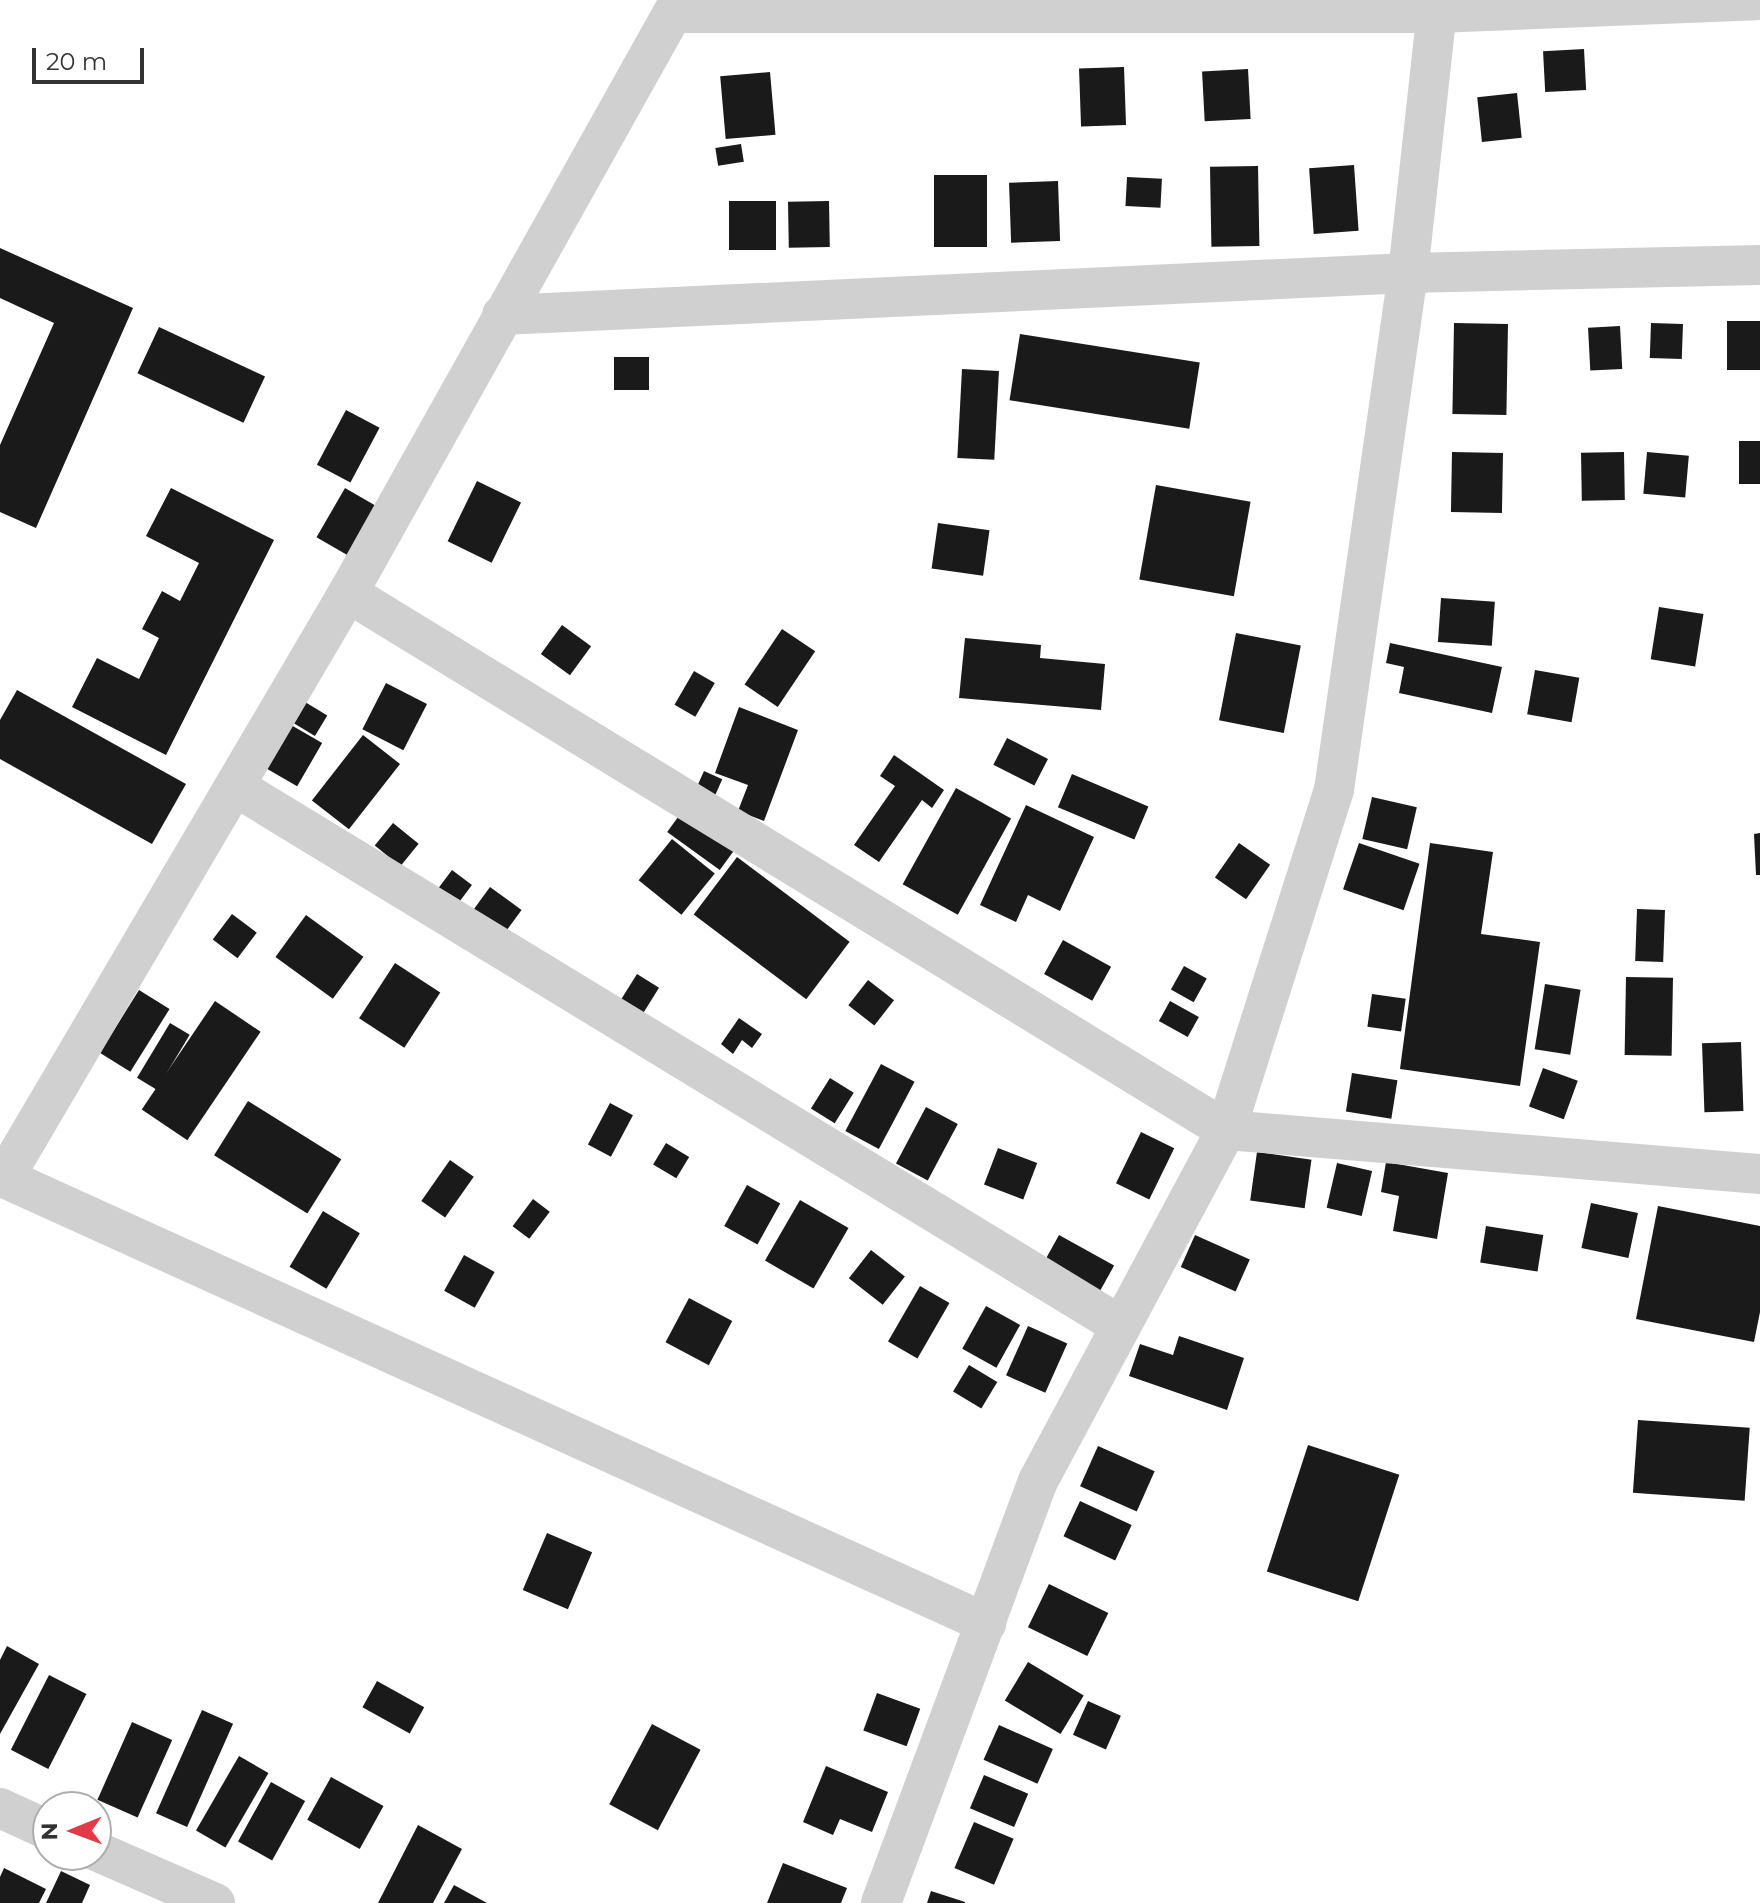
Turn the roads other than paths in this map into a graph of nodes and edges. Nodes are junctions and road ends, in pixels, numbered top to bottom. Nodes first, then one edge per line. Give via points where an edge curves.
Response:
1 (1756, 0) edge
2 (677, 6) edge
3 (1438, 6) edge
4 (1760, 265) edge
5 (1408, 273) junction
6 (502, 315) junction
7 (348, 593) junction
8 (236, 787) junction
9 (1226, 1130) junction
10 (1760, 1174) edge
11 (2, 1177) edge
12 (1121, 1326) junction
13 (986, 1623) junction
14 (0, 1808) edge
15 (32, 1823) edge
16 (112, 1858) edge
17 (215, 1903) edge
18 (881, 1903) edge

1 - 3 street
2 - 3 street
2 - 6 street
3 - 5 street
4 - 5 street
5 - 6 street
5 - 9 street via 1334,790
6 - 7 street
7 - 8 street
7 - 9 street
8 - 11 street
8 - 12 street
9 - 10 street
9 - 12 street
11 - 13 street
12 - 13 street via 1038,1481
13 - 18 street
14 - 15 street
16 - 17 street

